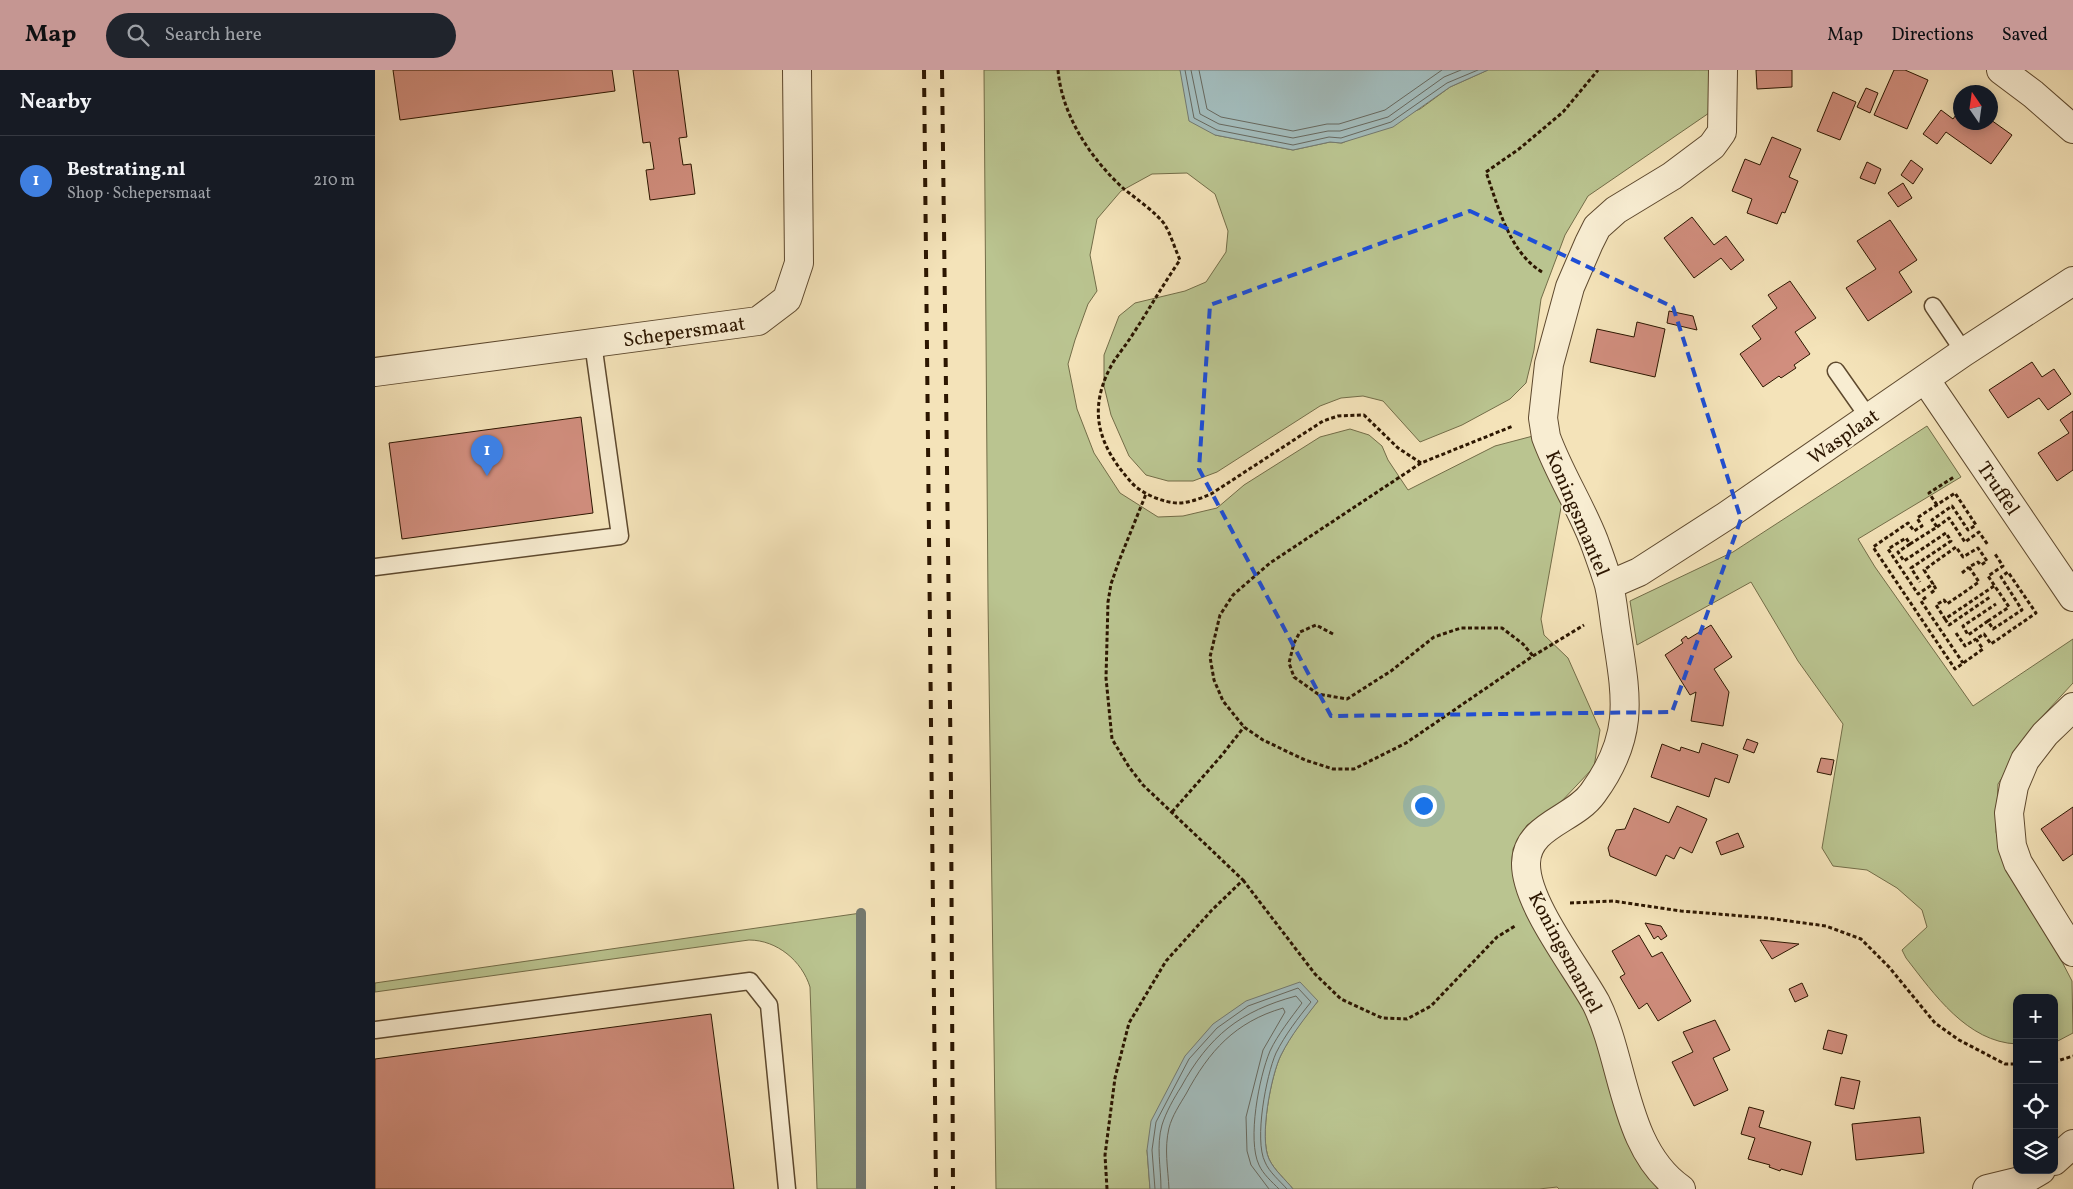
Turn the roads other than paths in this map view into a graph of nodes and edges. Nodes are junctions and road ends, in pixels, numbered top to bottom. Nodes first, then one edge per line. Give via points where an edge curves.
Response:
1 (797, 70) edge
2 (1723, 70) edge
3 (2001, 70) edge
4 (2073, 129) edge
5 (2073, 281) edge
6 (1933, 306) dead end
7 (593, 343) junction
8 (1964, 352) junction
9 (375, 372) edge
10 (1836, 372) dead end
11 (1925, 379) junction
12 (1869, 418) junction
13 (375, 567) edge
14 (1611, 596) junction
15 (2073, 597) edge
16 (2073, 707) edge
17 (2073, 952) edge
18 (375, 1030) edge
19 (2073, 1144) edge
20 (2058, 1157) edge
21 (2034, 1174) edge
22 (787, 1189) edge
23 (1681, 1189) edge
24 (1987, 1189) edge

1 - 7 street, Schepersmaat via 799,262 787,299 758,321
2 - 14 street, Koningsmantel via 1722,132 1712,146 1672,176 1616,210 1597,227 1570,287 1549,364 1543,418 1546,437 1593,540
3 - 4 street
5 - 8 street, Wasplaat
6 - 8 lane
7 - 9 street, Schepersmaat
7 - 13 lane via 620,536
8 - 11 street, Wasplaat
10 - 12 lane
11 - 12 street, Wasplaat
11 - 15 street, Truffel
12 - 14 street, Wasplaat via 1639,572
14 - 23 street, Koningsmantel via 1626,714 1615,758 1586,803 1533,839 1526,865 1529,882 1541,910 1607,1029 1633,1120 1647,1148
16 - 17 street via 2045,734 2025,760 2013,786 2009,813 2018,863
18 - 22 lane via 750,981 769,1005
19 - 20 street
21 - 24 street via 2024,1180

